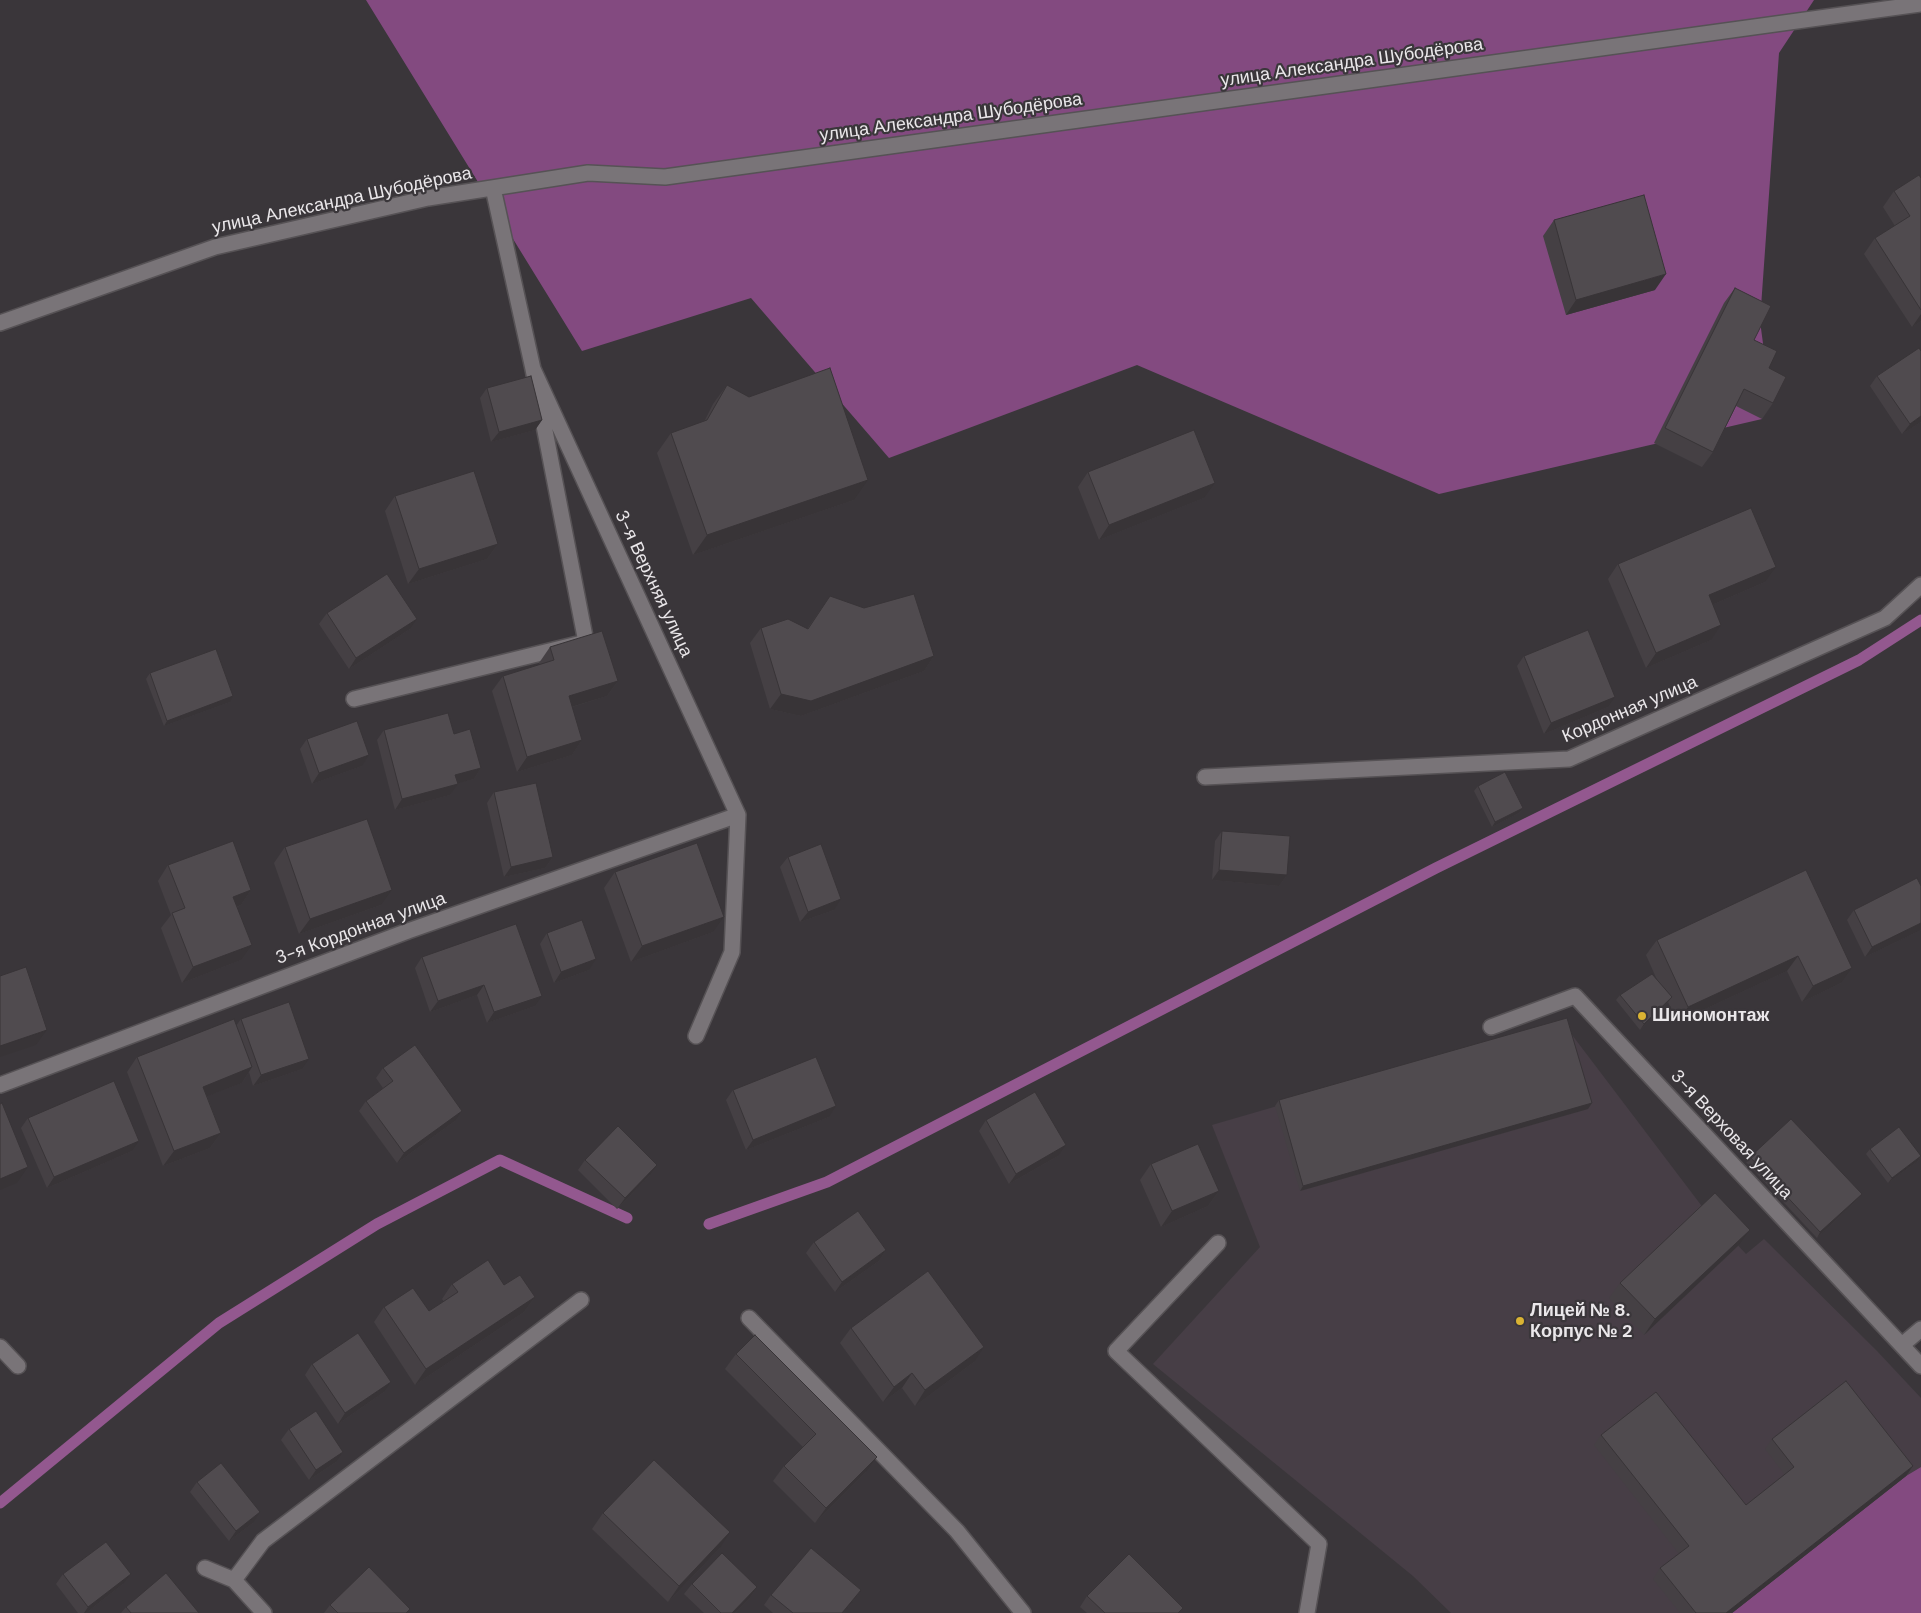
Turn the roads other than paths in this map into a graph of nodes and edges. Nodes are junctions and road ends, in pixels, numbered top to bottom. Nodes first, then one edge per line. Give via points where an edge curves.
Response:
1 (1921, 4) edge
2 (493, 188) junction
3 (0, 323) edge
4 (533, 369) junction
5 (1921, 585) edge
6 (354, 699) dead end
7 (1205, 777) dead end
8 (738, 815) junction
9 (1491, 1027) dead end
10 (696, 1036) dead end
11 (0, 1085) edge
12 (1218, 1243) dead end
13 (581, 1300) dead end
14 (749, 1318) dead end
15 (1921, 1329) edge
16 (1902, 1345) junction
17 (0, 1347) edge
18 (18, 1366) dead end
19 (1921, 1366) edge
20 (205, 1568) dead end
21 (234, 1580) junction
22 (264, 1613) edge
23 (1024, 1613) edge
24 (1308, 1613) edge

1 - 2 street, улица Александра Шубодёрова via 665,176 588,173
2 - 3 street, улица Александра Шубодёрова via 428,198 215,247
2 - 4 street
4 - 6 street via 586,642
4 - 8 street, 3-я Верхняя улица
5 - 7 street, Кордонная улица via 1885,618 1569,759
8 - 10 street via 732,952
8 - 11 street, 3-я Кордонная улица via 408,931
9 - 16 street, 3-я Верховая улица via 1575,996
12 - 24 street via 1116,1351 1319,1544
13 - 21 street via 263,1541
14 - 23 street via 957,1531
15 - 16 street
16 - 19 street, 3-я Верховая улица
17 - 18 street
20 - 21 street
21 - 22 street

